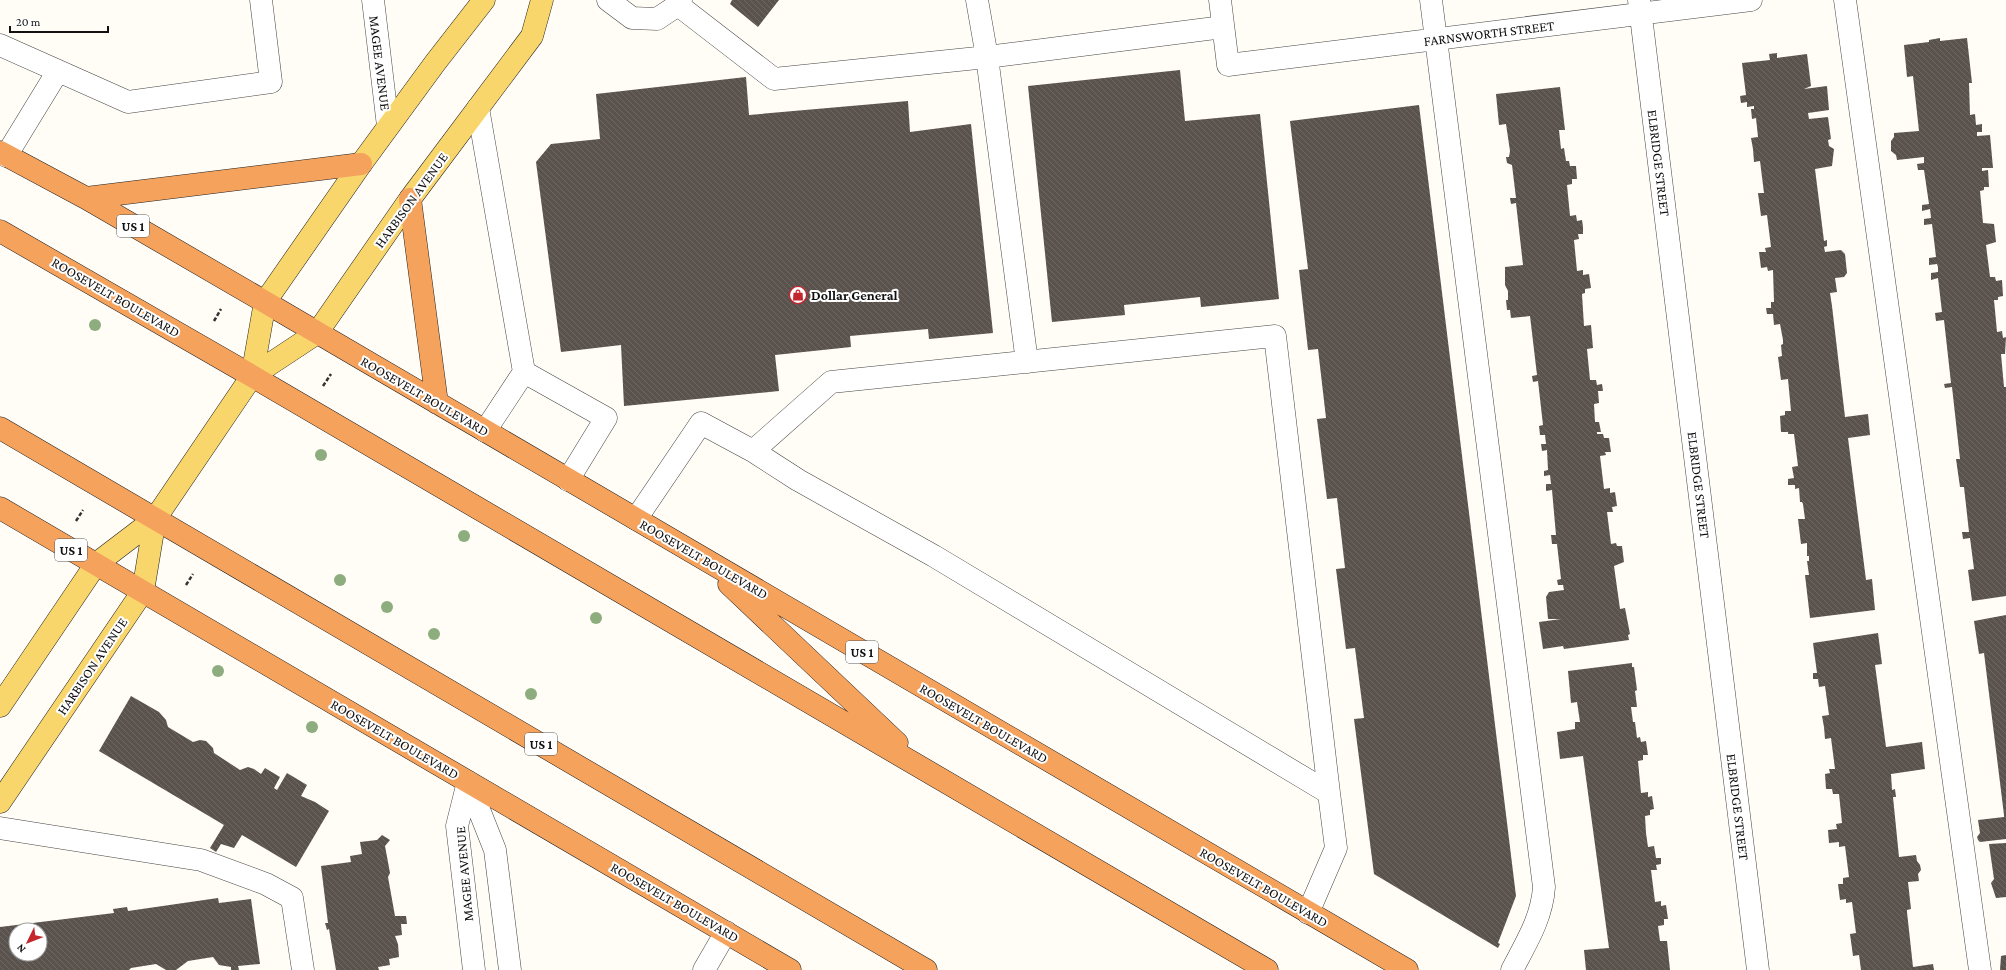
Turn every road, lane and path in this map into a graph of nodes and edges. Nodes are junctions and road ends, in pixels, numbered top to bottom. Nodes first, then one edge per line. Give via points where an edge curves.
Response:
1 (261, 0) edge
2 (373, 0) edge
3 (484, 0) edge
4 (542, 0) edge
5 (608, 0) edge
6 (978, 0) edge
7 (1220, 0) edge
8 (1431, 0) edge
9 (1751, 0) edge
10 (1845, 0) edge
11 (680, 2) edge
12 (1640, 7) edge
13 (1223, 27) junction
14 (1436, 39) junction
15 (0, 45) edge
16 (987, 57) junction
17 (58, 71) junction
18 (478, 108) junction
19 (388, 126) junction
20 (3, 154) edge
21 (361, 164) junction
22 (86, 198) junction
23 (410, 199) junction
24 (0, 231) edge
25 (265, 302) junction
26 (222, 308) dead end
27 (213, 323) dead end
28 (317, 333) junction
29 (1027, 362) junction
30 (524, 372) junction
31 (331, 374) dead end
32 (252, 376) junction
33 (322, 386) dead end
34 (437, 403) junction
35 (0, 428) edge
36 (485, 431) junction
37 (753, 451) junction
38 (568, 480) junction
39 (0, 508) edge
40 (85, 508) dead end
41 (155, 519) junction
42 (636, 519) junction
43 (75, 523) dead end
44 (700, 557) junction
45 (96, 564) junction
46 (196, 570) dead end
47 (186, 586) dead end
48 (142, 591) junction
49 (0, 706) edge
50 (925, 770) junction
51 (468, 782) junction
52 (1329, 793) junction
53 (0, 802) edge
54 (0, 828) edge
55 (1308, 912) junction
56 (726, 932) junction
57 (303, 970) edge
58 (474, 970) edge
59 (510, 970) edge
60 (704, 970) edge
61 (790, 970) edge
62 (926, 970) edge
63 (1267, 970) edge
64 (1407, 970) edge
65 (1512, 970) edge
66 (1758, 970) edge
67 (1980, 970) edge

1 - 17 street via 271,82 128,102
2 - 19 street, MAGEE AVENUE
3 - 19 main road, HARBISON AVENUE
4 - 18 main road, HARBISON AVENUE via 532,36
5 - 11 street via 632,18 657,18
6 - 16 street
7 - 13 street
8 - 14 street
9 - 12 street, FARNSWORTH STREET
10 - 67 street
11 - 16 street via 774,79
12 - 14 street, FARNSWORTH STREET
12 - 66 street, ELBRIDGE STREET
13 - 14 street, FARNSWORTH STREET via 1228,65
13 - 16 street
14 - 65 street via 1544,887 1543,904 1537,920
15 - 17 street
16 - 29 street
17 - 20 street
18 - 23 main road, HARBISON AVENUE
18 - 30 street
19 - 21 main road, HARBISON AVENUE
20 - 22 highway, ROOSEVELT BOULEVARD / US 1
21 - 22 highway
21 - 25 main road, HARBISON AVENUE
22 - 25 highway, ROOSEVELT BOULEVARD / US 1
23 - 28 main road, HARBISON AVENUE
23 - 34 highway
24 - 32 highway, ROOSEVELT BOULEVARD
25 - 28 highway, ROOSEVELT BOULEVARD / US 1
25 - 32 main road, HARBISON AVENUE
26 - 27 path
28 - 32 main road, HARBISON AVENUE
28 - 34 highway, ROOSEVELT BOULEVARD / US 1
29 - 37 street via 831,382
29 - 52 street via 1275,336
30 - 36 street
30 - 38 street via 606,418
31 - 33 path
32 - 41 main road, HARBISON AVENUE
32 - 50 highway, ROOSEVELT BOULEVARD
34 - 36 highway, ROOSEVELT BOULEVARD / US 1
35 - 41 highway, US 1
36 - 38 highway, ROOSEVELT BOULEVARD / US 1
37 - 42 street via 701,423
37 - 52 street via 798,480 934,556
38 - 42 highway, ROOSEVELT BOULEVARD / US 1
39 - 45 highway, ROOSEVELT BOULEVARD / US 1
40 - 43 path
41 - 45 main road, HARBISON AVENUE
41 - 48 main road, HARBISON AVENUE
41 - 62 highway, US 1
42 - 44 highway, ROOSEVELT BOULEVARD / US 1
44 - 50 highway
44 - 55 highway, ROOSEVELT BOULEVARD / US 1
45 - 48 highway, ROOSEVELT BOULEVARD / US 1
45 - 49 main road, HARBISON AVENUE
46 - 47 path
48 - 51 highway, ROOSEVELT BOULEVARD / US 1
48 - 53 main road, HARBISON AVENUE
50 - 63 highway, ROOSEVELT BOULEVARD
51 - 56 highway, ROOSEVELT BOULEVARD / US 1
51 - 58 street, MAGEE AVENUE via 457,826
51 - 59 street, MAGEE AVENUE via 495,850
52 - 55 street via 1336,848
54 - 57 street via 201,860 266,884 292,898
55 - 64 highway, ROOSEVELT BOULEVARD / US 1
56 - 60 street
56 - 61 highway, ROOSEVELT BOULEVARD / US 1

